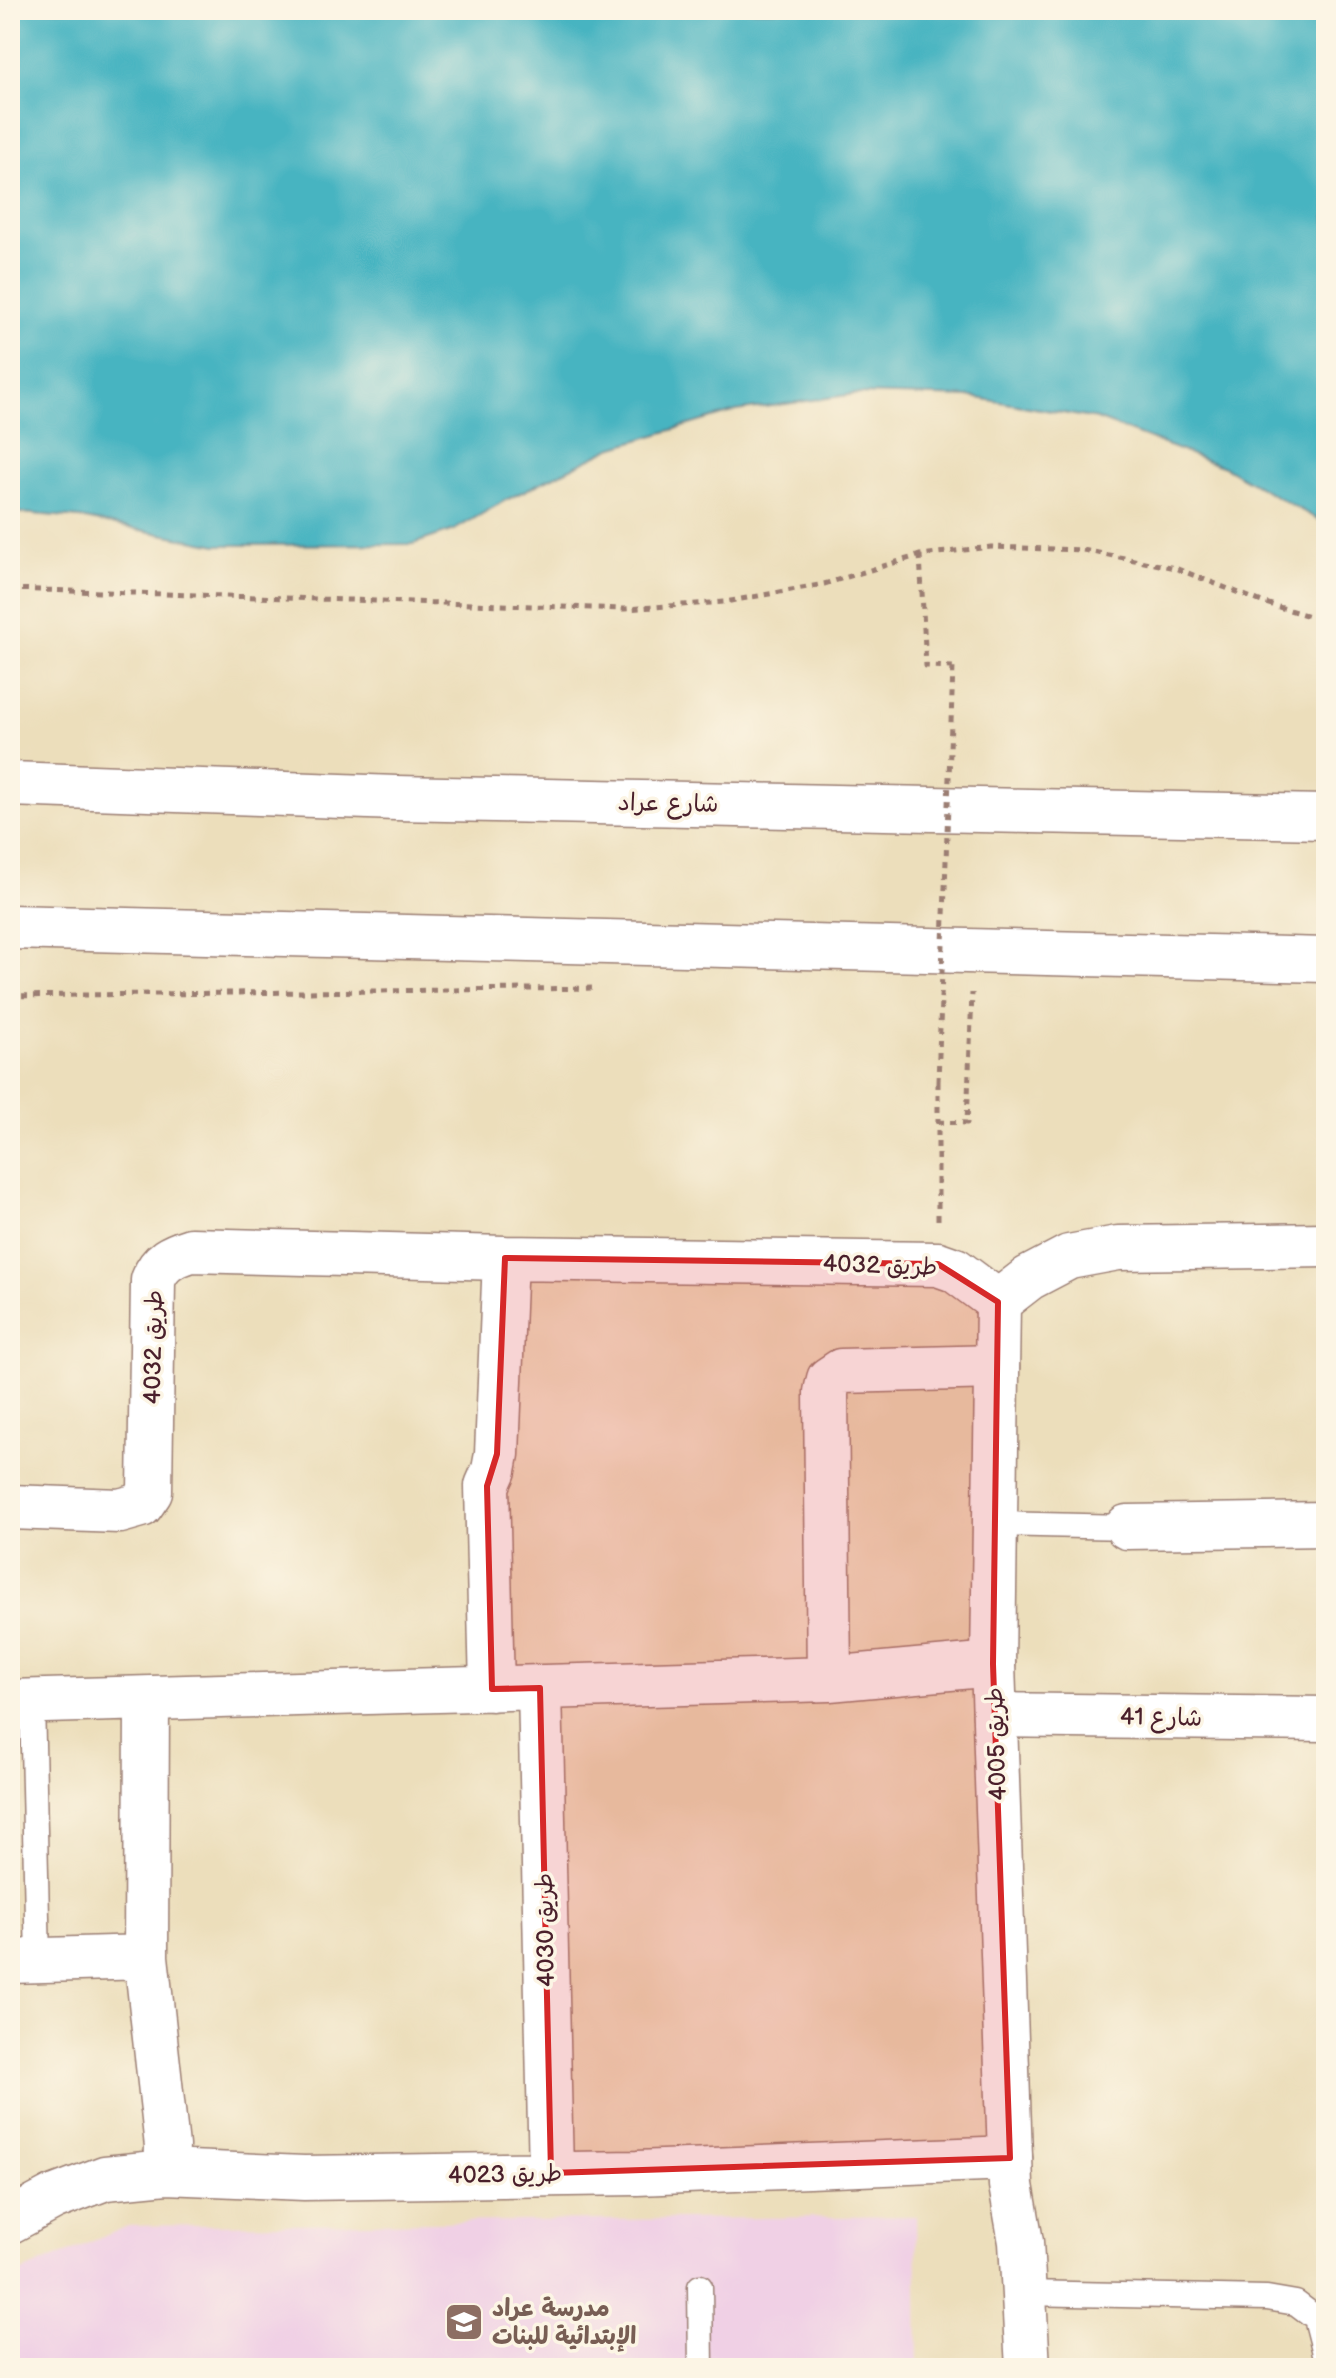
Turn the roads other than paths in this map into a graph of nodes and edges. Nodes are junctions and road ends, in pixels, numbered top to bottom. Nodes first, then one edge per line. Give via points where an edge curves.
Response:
1 (10, 784) edge
2 (1326, 817) edge
3 (10, 927) edge
4 (117, 931) junction
5 (10, 954) edge
6 (1326, 960) edge
7 (1326, 1245) edge
8 (505, 1258) junction
9 (998, 1302) junction
10 (997, 1367) junction
11 (10, 1507) edge
12 (995, 1524) junction
13 (1326, 1524) edge
14 (1127, 1527) joint
15 (993, 1664) junction
16 (829, 1679) junction
17 (540, 1688) junction
18 (492, 1689) junction
19 (147, 1699) junction
20 (21, 1702) edge
21 (995, 1715) junction
22 (1326, 1719) edge
23 (146, 1957) junction
24 (24, 1961) edge
25 (166, 2172) junction
26 (1011, 2172) junction
27 (551, 2173) junction
28 (10, 2221) edge
29 (700, 2287) dead end
30 (1024, 2293) junction
31 (1326, 2357) edge
32 (701, 2368) edge
33 (1006, 2368) edge
34 (1028, 2368) edge

1 - 2 street, شارع عراد via 396,798
3 - 4 street
4 - 5 street
4 - 6 street
7 - 9 street via 1118,1248 1069,1257
8 - 9 street, طريق 4032 via 938,1264 955,1270
8 - 11 street, طريق 4032 via 191,1250 165,1260 153,1280 150,1492 141,1505 120,1511
8 - 18 street via 497,1454 487,1486
9 - 10 street, طريق 4005
10 - 12 street, طريق 4005
10 - 16 street via 841,1371 829,1379
12 - 14 lane
12 - 15 street, طريق 4005
13 - 14 street
15 - 16 street
15 - 21 street, طريق 4005
16 - 17 street
17 - 18 street
17 - 27 street, طريق 4030
18 - 19 street
19 - 20 street
19 - 23 street
20 - 24 lane
21 - 22 street, شارع 41
21 - 26 street, طريق 4005
23 - 24 street
23 - 25 street
25 - 27 street, طريق 4023 via 304,2178
25 - 28 street, طريق 4023 via 105,2178
26 - 27 street, طريق 4023
26 - 30 street, طريق 4005
26 - 33 street, طريق 4005 via 1004,2214
29 - 32 lane
30 - 31 lane via 1296,2303 1316,2318
30 - 34 street, طريق 4005

